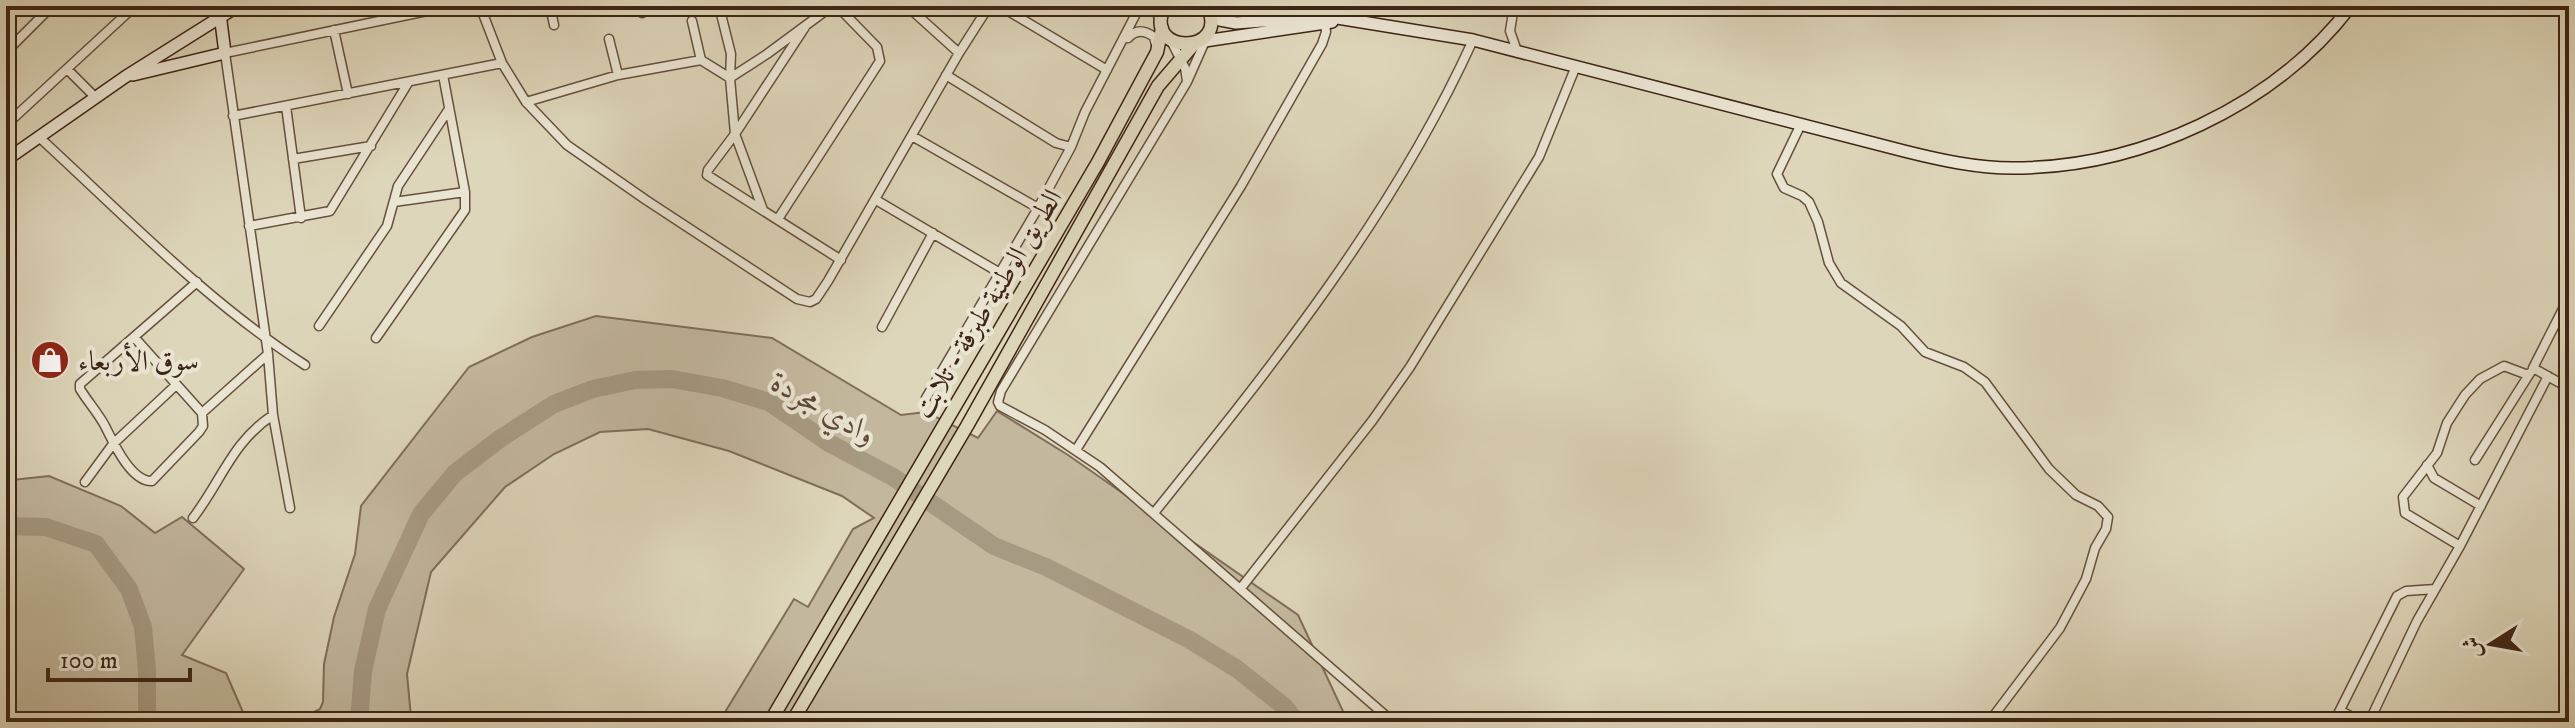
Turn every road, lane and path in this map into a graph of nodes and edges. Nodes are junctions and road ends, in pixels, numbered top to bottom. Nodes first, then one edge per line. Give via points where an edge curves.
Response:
1 (52, 6) edge
2 (135, 6) edge
3 (238, 6) edge
4 (451, 6) edge
5 (480, 6) edge
6 (550, 6) edge
7 (719, 6) edge
8 (835, 6) edge
9 (907, 6) edge
10 (989, 6) edge
11 (1000, 6) edge
12 (1140, 6) edge
13 (1152, 6) edge
14 (1165, 6) edge
15 (1514, 6) edge
16 (2351, 6) edge
17 (1210, 9) edge
18 (220, 11) edge
19 (1325, 19) junction
20 (692, 21) dead end
21 (554, 25) dead end
22 (805, 27) junction
23 (1165, 29) junction
24 (334, 30) junction
25 (609, 39) dead end
26 (1201, 40) junction
27 (1473, 40) junction
28 (1122, 44) junction
29 (1517, 51) junction
30 (6, 52) edge
31 (1157, 52) junction
32 (225, 53) junction
33 (959, 53) junction
34 (1181, 58) junction
35 (701, 60) junction
36 (502, 63) junction
37 (1576, 66) junction
38 (67, 69) junction
39 (1107, 70) junction
40 (443, 75) junction
41 (618, 75) junction
42 (946, 75) junction
43 (125, 77) junction
44 (730, 78) junction
45 (1187, 82) junction
46 (408, 83) junction
47 (348, 94) junction
48 (95, 97) junction
49 (526, 102) junction
50 (286, 106) junction
51 (449, 109) junction
52 (233, 116) junction
53 (1801, 124) junction
54 (6, 125) edge
55 (735, 134) junction
56 (912, 136) junction
57 (40, 138) junction
58 (6, 142) edge
59 (371, 146) junction
60 (1071, 147) junction
61 (11, 157) edge
62 (293, 159) junction
63 (465, 192) junction
64 (876, 200) junction
65 (394, 202) junction
66 (1038, 208) junction
67 (763, 211) junction
68 (301, 218) junction
69 (778, 219) junction
70 (249, 226) junction
71 (933, 233) junction
72 (841, 260) junction
73 (1000, 273) junction
74 (197, 282) junction
75 (2569, 297) edge
76 (319, 326) dead end
77 (882, 327) dead end
78 (134, 337) junction
79 (376, 338) dead end
80 (266, 340) junction
81 (268, 354) junction
82 (305, 365) dead end
83 (2531, 371) junction
84 (2548, 376) junction
85 (2568, 384) edge
86 (175, 386) junction
87 (926, 398) dead end
88 (202, 413) junction
89 (273, 415) junction
90 (113, 444) junction
91 (1076, 450) junction
92 (2475, 460) dead end
93 (2427, 465) junction
94 (85, 482) dead end
95 (2481, 506) junction
96 (290, 508) dead end
97 (1154, 513) junction
98 (193, 518) dead end
99 (2460, 546) junction
100 (1241, 588) junction
101 (2435, 589) junction
102 (1375, 707) junction
103 (2341, 711) junction
104 (770, 722) edge
105 (792, 722) edge
106 (1378, 722) edge
107 (1393, 722) edge
108 (1989, 722) edge
109 (2334, 722) edge
110 (2362, 722) edge
111 (2369, 722) edge

1 - 30 street
2 - 38 street
3 - 18 street
4 - 24 street
5 - 36 street
6 - 21 street
7 - 44 street via 729,44
8 - 22 street
8 - 69 street via 877,47 880,61
9 - 33 street
10 - 33 street
11 - 39 street
12 - 28 street
13 - 23 street
14 - 23 main road, الطريق الوطنية طبرقة - تلابت
15 - 29 street via 1510,31
16 - 53 street via 2291,67 2246,100 2194,128 2119,155 2059,166 1984,167
17 - 19 street via 1220,20 1236,23
17 - 26 main road
18 - 32 street
18 - 43 street
19 - 26 street
19 - 27 street
19 - 91 street via 1322,44 1241,186
20 - 35 street
22 - 44 street
22 - 55 street
23 - 26 main road via 1177,43
23 - 31 main road, الطريق الوطنية طبرقة - تلابت
23 - 34 street
24 - 32 street
24 - 47 street
25 - 41 street
26 - 34 main road, الطريق الوطنية طبرقة - تلابت
26 - 45 street
27 - 29 street
27 - 97 street via 1444,104 1371,224 1302,324
28 - 31 street via 1135,32 1145,32 1155,39
28 - 39 street
29 - 37 street
31 - 104 main road, الطريق الوطنية طبرقة - تلابت via 1031,279
32 - 43 street
32 - 52 street
33 - 42 street
34 - 45 street
34 - 105 main road, الطريق الوطنية طبرقة - تلابت via 1158,86 967,426
35 - 41 street
35 - 44 street
36 - 40 street
36 - 49 street
37 - 53 street
37 - 100 street via 1539,157 1426,342 1372,421
38 - 48 street
38 - 54 street
39 - 60 street
40 - 46 street
40 - 51 street
41 - 49 street
42 - 56 street
42 - 60 street via 1056,143
43 - 48 street
44 - 55 street
45 - 91 street via 998,400
46 - 47 street
46 - 59 street
47 - 50 street
48 - 57 street
49 - 72 street via 567,145 797,299 816,299
50 - 52 street
50 - 62 street
51 - 63 street
51 - 65 street via 409,167
52 - 70 street
53 - 108 street via 1777,171 1778,179 1809,202 1841,283 1906,329 1925,352 1964,367 1985,382 2049,469 2108,517 2086,579 2060,628
55 - 67 street
55 - 67 street via 707,175
56 - 64 street
56 - 66 street
57 - 61 street
57 - 74 street
58 - 61 street
59 - 62 street
59 - 68 street via 330,211
60 - 66 street
62 - 68 street
63 - 65 street
63 - 79 street via 462,216
64 - 71 street
64 - 72 street
65 - 76 street via 387,226
66 - 73 street
67 - 69 street
68 - 70 street
69 - 72 street
70 - 80 street
71 - 73 street
71 - 77 street
73 - 87 street
74 - 78 street
74 - 80 street
75 - 83 street
78 - 86 street
78 - 90 street via 80,384
80 - 81 street
80 - 82 street
81 - 88 street
81 - 89 street
83 - 84 street
83 - 92 street
83 - 93 street via 2504,366 2480,379 2459,403
84 - 85 street
84 - 95 street
86 - 88 street
86 - 90 street
88 - 90 street via 199,432 149,482
89 - 96 street
89 - 98 street via 236,448
90 - 94 street
91 - 97 street
93 - 95 street via 2434,478
93 - 99 street via 2406,491 2403,508
95 - 99 street
97 - 100 street
99 - 101 street
100 - 102 street
101 - 103 street via 2397,596
101 - 111 street
102 - 106 street
102 - 107 street
103 - 109 street
103 - 110 street

